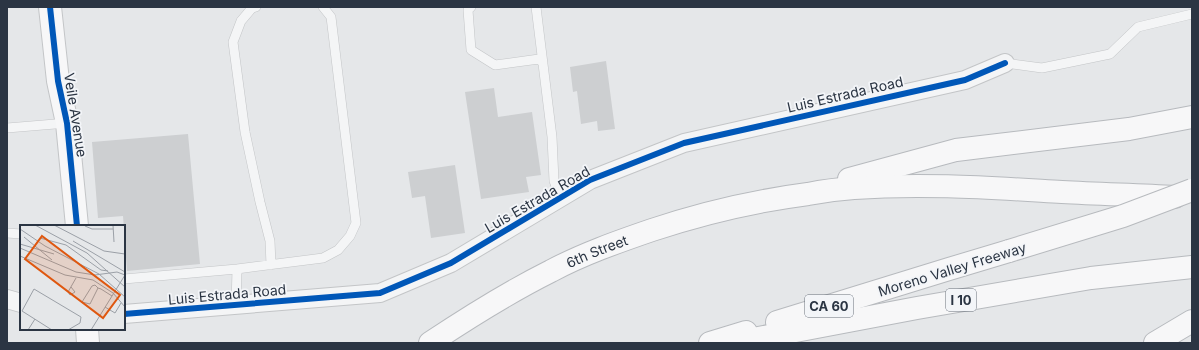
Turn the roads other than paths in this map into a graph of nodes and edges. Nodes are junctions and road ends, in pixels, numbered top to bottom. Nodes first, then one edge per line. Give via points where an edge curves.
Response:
1 (50, 7) edge
2 (65, 7) edge
3 (256, 7) edge
4 (323, 7) edge
5 (471, 7) edge
6 (536, 7) edge
7 (1192, 14) edge
8 (1005, 62) joint
9 (543, 63) junction
10 (1192, 117) edge
11 (67, 123) junction
12 (7, 128) edge
13 (1192, 190) edge
14 (780, 197) junction
15 (560, 198) junction
16 (1192, 198) edge
17 (77, 225) edge
18 (7, 233) edge
19 (20, 234) edge
20 (271, 265) junction
21 (1192, 267) edge
22 (237, 269) junction
23 (125, 279) edge
24 (7, 299) edge
25 (20, 303) edge
26 (236, 305) junction
27 (125, 314) edge
28 (1192, 322) edge
29 (87, 330) edge
30 (88, 343) edge
31 (430, 343) edge
32 (710, 343) edge
33 (732, 343) edge
34 (1154, 343) edge
35 (1162, 343) edge

1 - 11 main road, Veile Avenue via 58,81
2 - 11 main road, Veile Avenue via 73,80
3 - 20 lane via 241,21 233,42 245,132 270,242
4 - 20 lane via 330,17 356,223 350,236 338,250 323,258
5 - 9 lane via 468,10 471,50 495,65 539,59
6 - 9 lane
7 - 8 lane via 1138,27 1110,54 1042,68
8 - 15 street, Luis Estrada Road via 965,80 684,143 590,180
9 - 15 lane via 552,137 554,181
10 - 14 main road via 1130,129 956,150
11 - 12 lane
11 - 17 main road, Veile Avenue
13 - 32 main road, Moreno Valley Freeway / CA 60, bridge via 1123,216
14 - 16 main road via 852,188 949,185
14 - 31 main road, 6th Street via 708,213 604,247 552,270 486,306
15 - 26 street, Luis Estrada Road via 451,263 380,293
18 - 19 lane
20 - 22 lane
21 - 33 main road, I 10 via 1091,278
22 - 23 lane
22 - 26 lane
24 - 25 street
26 - 27 street, Luis Estrada Road
28 - 34 main road
28 - 35 main road
29 - 30 main road

